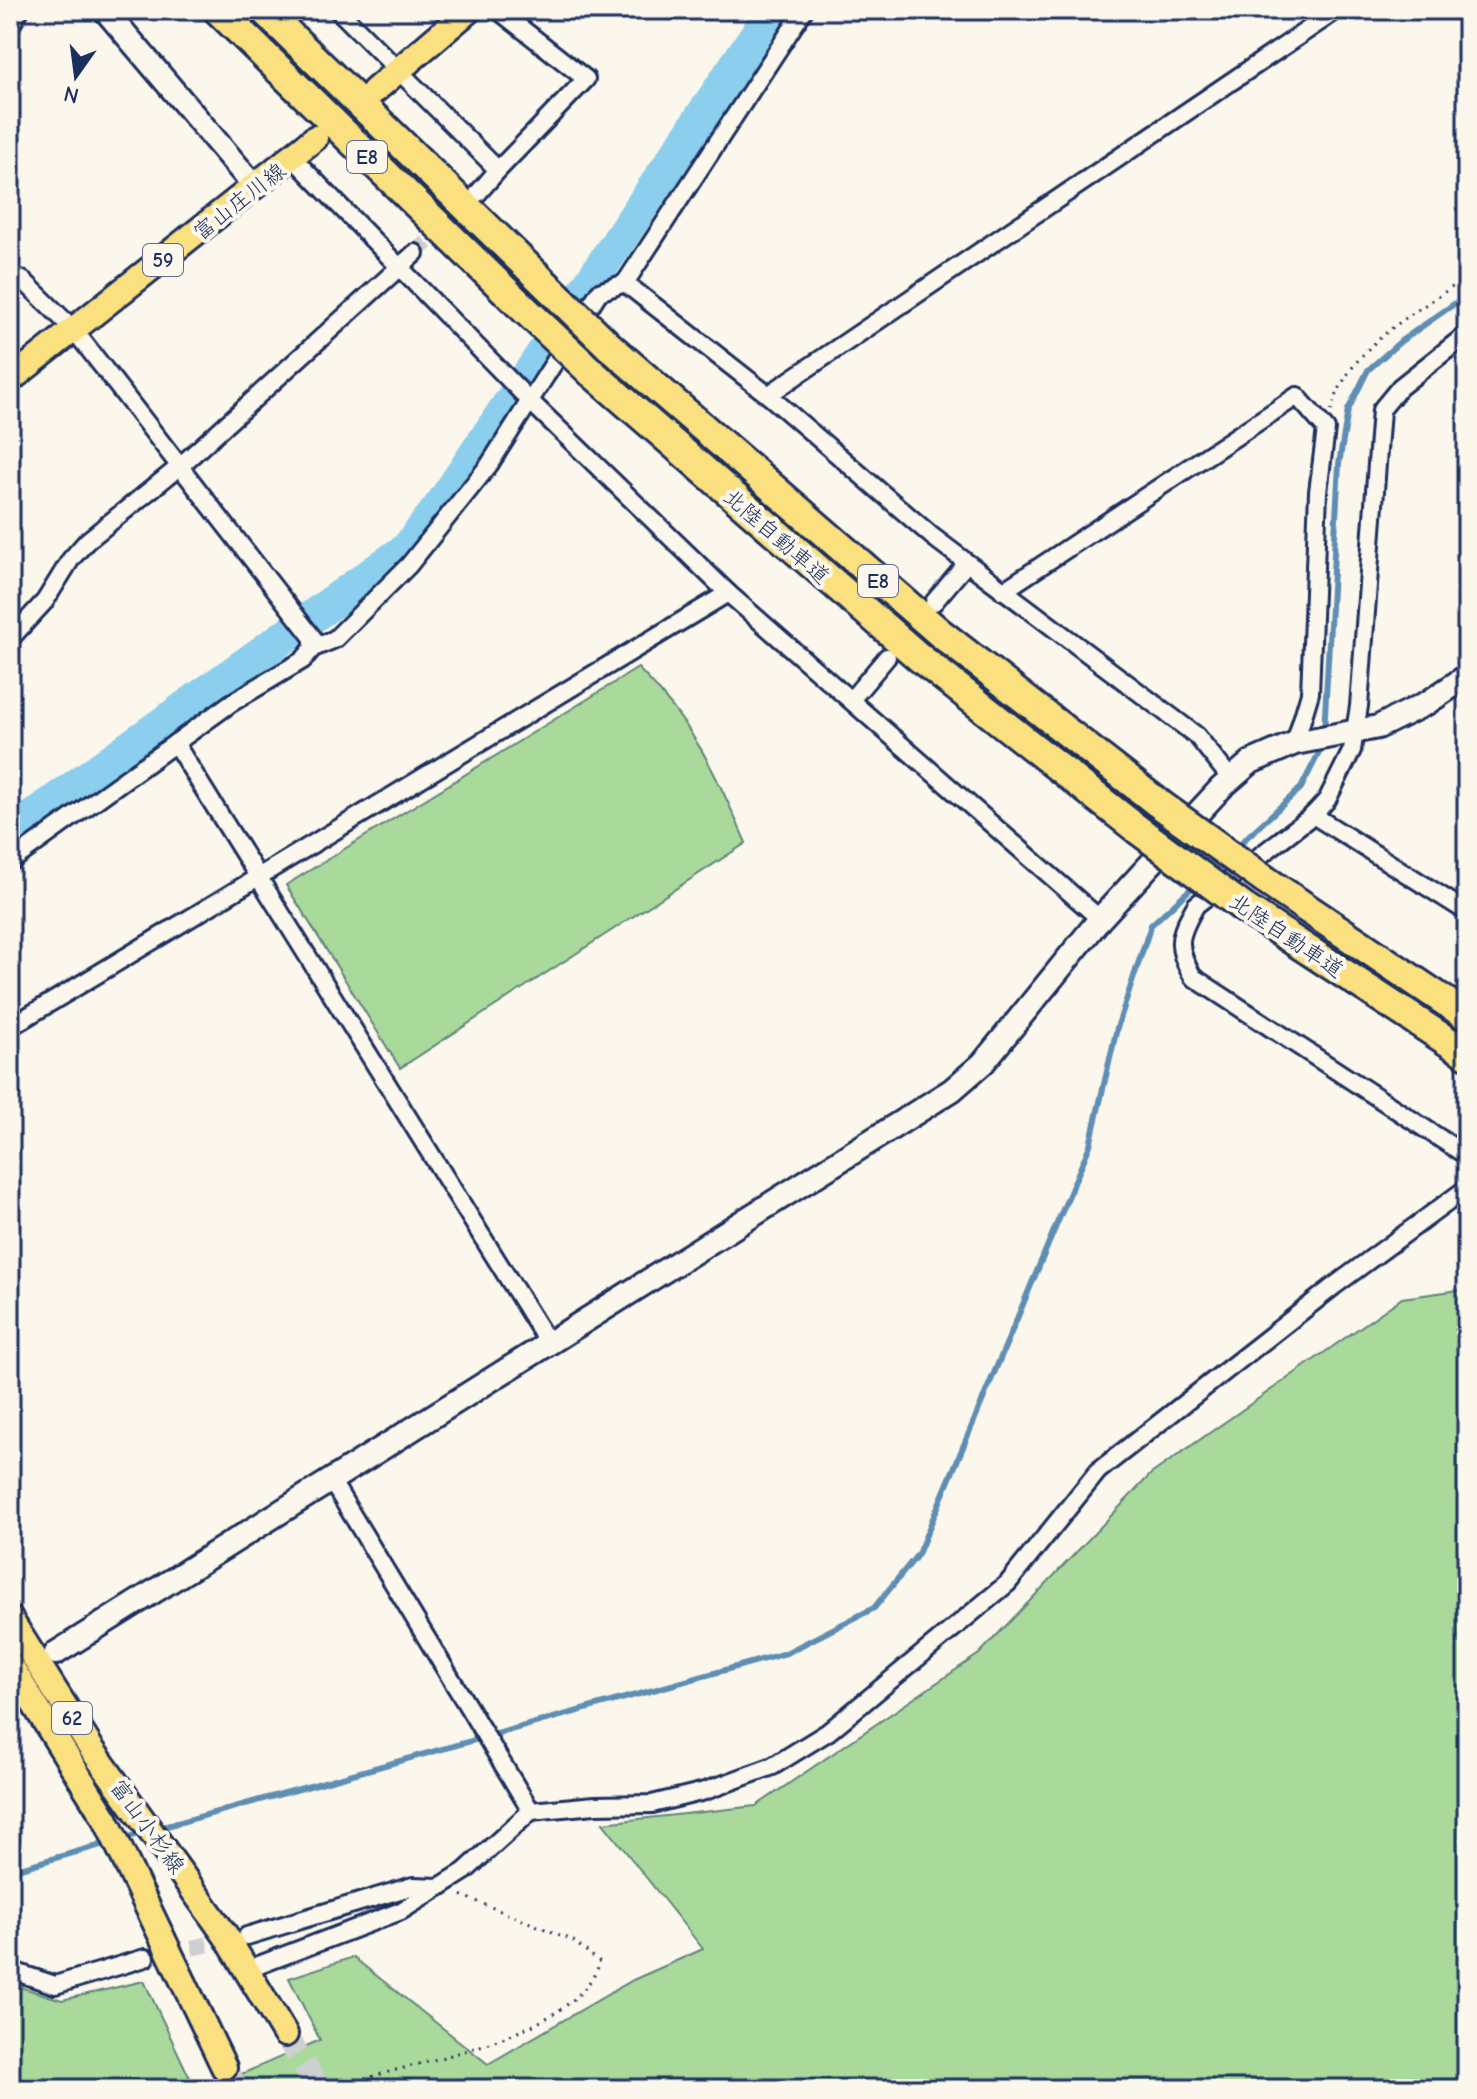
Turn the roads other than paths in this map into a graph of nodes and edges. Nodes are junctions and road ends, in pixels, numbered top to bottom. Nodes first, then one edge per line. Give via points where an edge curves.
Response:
1 (20, 10) edge
2 (105, 10) edge
3 (218, 10) edge
4 (264, 10) edge
5 (338, 10) edge
6 (469, 10) edge
7 (498, 10) edge
8 (804, 10) edge
9 (1337, 10) edge
10 (10, 27) edge
11 (399, 70) junction
12 (374, 91) dead end
13 (315, 138) dead end
14 (293, 158) junction
15 (498, 170) junction
16 (255, 187) junction
17 (478, 193) tunnel mouth
18 (415, 253) tunnel mouth
19 (398, 266) junction
20 (10, 274) edge
21 (625, 283) junction
22 (74, 330) junction
23 (1467, 334) edge
24 (10, 380) edge
25 (768, 395) junction
26 (529, 399) junction
27 (179, 467) junction
28 (967, 563) junction
29 (1003, 591) junction
30 (728, 593) junction
31 (934, 602) dead end
32 (10, 639) edge
33 (313, 643) junction
34 (887, 657) dead end
35 (1467, 676) edge
36 (851, 700) junction
37 (1348, 732) junction
38 (175, 743) junction
39 (1295, 743) junction
40 (1231, 779) junction
41 (1313, 815) junction
42 (10, 862) edge
43 (259, 879) junction
44 (1467, 912) edge
45 (1100, 919) junction
46 (1467, 1016) edge
47 (10, 1027) edge
48 (1467, 1054) edge
49 (1467, 1156) edge
50 (1467, 1188) edge
51 (549, 1344) junction
52 (331, 1480) junction
53 (10, 1619) edge
54 (56, 1653) dead end
55 (10, 1665) edge
56 (531, 1811) junction
57 (442, 1888) junction
58 (247, 1936) tunnel mouth
59 (145, 1958) tunnel mouth
60 (10, 1970) edge
61 (246, 1970) junction
62 (285, 2034) tunnel mouth
63 (224, 2067) tunnel mouth

1 - 10 street
2 - 16 street
3 - 48 highway, 北陸自動車道 / E8, bridge via 591,372 920,658 1244,908
4 - 46 highway, 北陸自動車道 / E8, bridge via 609,346 940,633 1158,803
5 - 11 street
6 - 11 main road
7 - 15 street via 586,79
8 - 21 street
9 - 25 street
11 - 12 main road
11 - 15 street
13 - 14 main road, 富山庄川線 / 59
14 - 16 main road, 富山庄川線 / 59
14 - 19 street
15 - 17 street
16 - 22 main road, 富山庄川線 / 59
18 - 19 street
19 - 26 street
19 - 27 street
20 - 22 street
21 - 25 street
21 - 26 street via 599,292
22 - 24 main road, 富山庄川線 / 59
22 - 27 street
23 - 37 street via 1400,387 1381,410
25 - 28 street via 822,446
26 - 30 street
26 - 33 street via 480,477 409,565 335,639
27 - 32 street via 87,541 45,601
27 - 33 street
28 - 29 street
28 - 31 street
29 - 39 street via 1297,396 1326,429 1318,492 1310,693
29 - 40 street via 1197,736
30 - 36 street
30 - 43 street
33 - 38 street via 303,660
34 - 36 street
35 - 37 street via 1378,727
36 - 45 street
37 - 39 street
37 - 41 street via 1347,764
38 - 42 street
38 - 43 street
39 - 40 street via 1251,762
40 - 45 street
41 - 44 street
41 - 49 street via 1196,905 1184,926 1179,953 1193,977
43 - 47 street
43 - 51 street
45 - 51 street via 983,1063 952,1090
50 - 56 street via 1098,1471 1008,1583 828,1732 773,1766 705,1791 652,1804
51 - 52 street
52 - 54 street
52 - 56 street
53 - 61 main road, 富山小杉線 / 62 via 91,1748
55 - 63 main road, 富山小杉線 / 62 via 106,1820
56 - 57 street
57 - 58 street via 413,1886
57 - 61 street via 401,1911
59 - 60 street via 55,1985
61 - 62 main road, 富山小杉線 / 62

